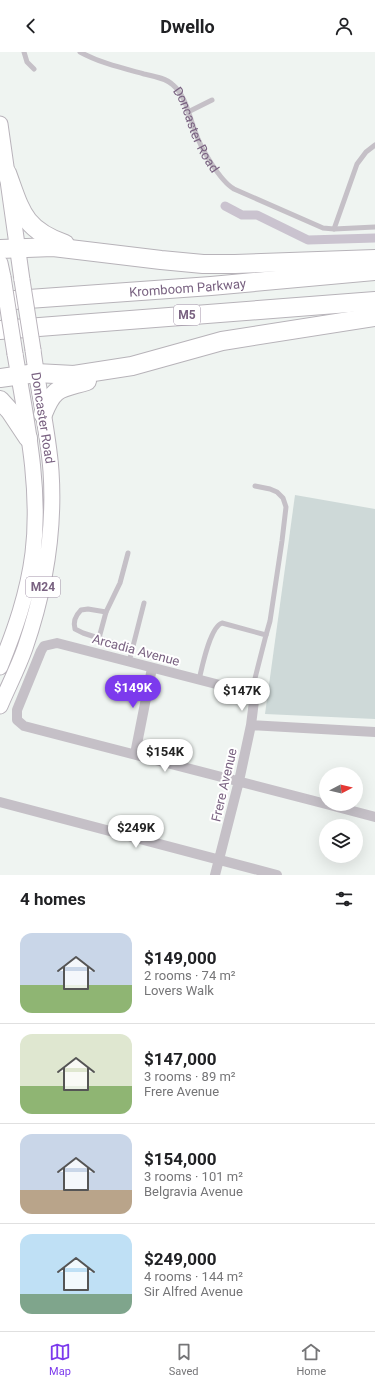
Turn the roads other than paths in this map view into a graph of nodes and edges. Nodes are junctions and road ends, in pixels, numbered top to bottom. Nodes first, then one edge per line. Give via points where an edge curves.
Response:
1 (24, 52) edge
2 (80, 52) edge
3 (34, 69) dead end
4 (212, 100) dead end
5 (188, 112) junction
6 (0, 124) edge
7 (375, 145) edge
8 (7, 173) junction
9 (375, 227) edge
10 (334, 229) junction
11 (9, 248) edge
12 (82, 250) junction
13 (375, 259) edge
14 (1, 270) edge
15 (375, 271) edge
16 (0, 301) edge
17 (375, 301) edge
18 (375, 318) edge
19 (0, 330) edge
20 (132, 366) junction
21 (27, 375) junction
22 (0, 378) edge
23 (0, 400) edge
24 (43, 414) junction
25 (28, 438) junction
26 (255, 486) dead end
27 (128, 553) dead end
28 (144, 603) dead end
29 (106, 612) junction
30 (266, 635) junction
31 (99, 638) junction
32 (132, 649) junction
33 (129, 662) junction
34 (0, 667) edge
35 (152, 668) junction
36 (199, 680) junction
37 (252, 697) junction
38 (0, 706) edge
39 (251, 725) junction
40 (375, 732) edge
41 (135, 754) junction
42 (239, 781) junction
43 (0, 802) edge
44 (319, 802) edge
45 (352, 811) edge
46 (375, 817) edge
47 (219, 860) junction
48 (215, 875) edge
49 (277, 875) edge

1 - 3 lane via 27,62
2 - 5 lane, Doncaster Road via 102,62 169,82 180,94
4 - 5 lane
5 - 10 lane, Doncaster Road via 197,138 230,187 323,228
6 - 8 main road, Doncaster Road / M24
7 - 10 lane via 357,164
8 - 11 main road, Doncaster Road / M24
8 - 12 highway via 25,218 35,228 59,242
9 - 10 lane, Doncaster Road
11 - 12 highway via 53,247
11 - 21 main road, Doncaster Road / M24, bridge via 22,280 33,350
12 - 13 highway via 203,264
14 - 21 main road, Doncaster Road / M24, bridge via 15,354
15 - 16 highway, Kromboom Parkway / M5
17 - 19 highway, Kromboom Parkway / M5
18 - 20 highway via 222,341
20 - 21 highway via 74,375
20 - 24 highway via 59,390 49,399
21 - 22 highway
21 - 24 main road, Doncaster Road / M24
21 - 25 main road, Doncaster Road / M24
23 - 25 highway
24 - 38 main road, Doncaster Road / M24 via 51,471 52,509 48,556 41,595 25,648
25 - 34 main road, Doncaster Road / M24 via 35,510 33,553 23,604
26 - 30 lane via 277,492 286,506
27 - 29 lane via 120,584
28 - 32 lane
29 - 31 lane
29 - 31 lane via 81,610 74,623 75,629
30 - 36 lane via 220,623 213,633
30 - 37 lane
31 - 32 lane
32 - 33 lane
33 - 35 street, Arcadia Avenue
33 - 41 street, Arcadia Avenue via 52,643 42,648 16,712 17,720 24,726
35 - 36 street, Arcadia Avenue
35 - 41 street
36 - 37 street, Arcadia Avenue
37 - 39 street, Frere Avenue
39 - 40 street
39 - 42 street, Frere Avenue
41 - 42 street, Arcadia Avenue
42 - 44 street, Arcadia Avenue
42 - 47 street, Frere Avenue
43 - 47 street
45 - 46 street, Arcadia Avenue
47 - 48 street, Frere Avenue
47 - 49 street

